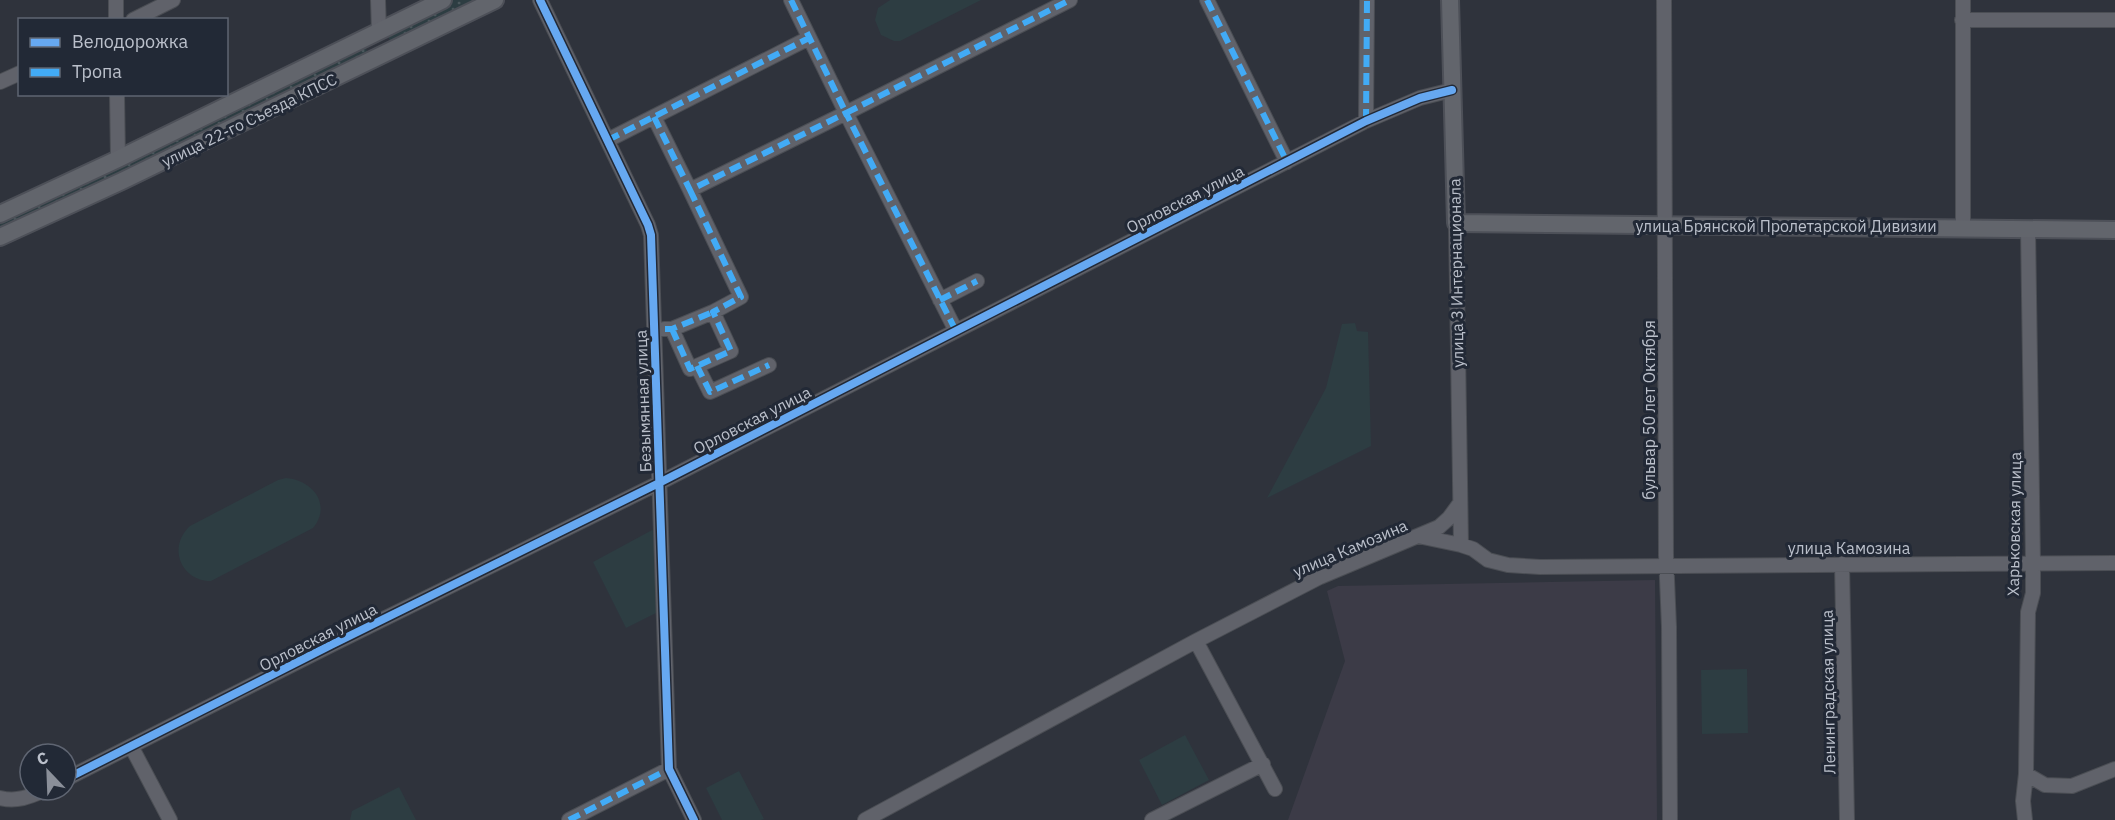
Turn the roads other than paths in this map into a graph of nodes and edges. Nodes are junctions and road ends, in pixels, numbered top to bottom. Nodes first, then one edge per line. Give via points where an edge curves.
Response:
1 (116, 0) edge
2 (173, 0) edge
3 (378, 0) edge
4 (443, 0) edge
5 (495, 0) edge
6 (540, 0) edge
7 (791, 0) edge
8 (1070, 0) edge
9 (1207, 0) edge
10 (1367, 0) edge
11 (1450, 0) edge
12 (1664, 0) edge
13 (1963, 0) edge
14 (116, 18) edge
15 (137, 18) edge
16 (1962, 20) junction
17 (2115, 20) edge
18 (379, 32) junction
19 (809, 38) junction
20 (389, 53) junction
21 (18, 74) edge
22 (0, 82) edge
23 (1452, 90) junction
24 (117, 96) edge
25 (846, 113) junction
26 (654, 117) junction
27 (1366, 121) junction
28 (608, 140) junction
29 (118, 159) junction
30 (1287, 162) junction
31 (690, 190) junction
32 (0, 214) edge
33 (1456, 223) junction
34 (1665, 225) junction
35 (1963, 227) junction
36 (2028, 228) junction
37 (2115, 230) edge
38 (0, 237) edge
39 (977, 281) dead end
40 (940, 300) junction
41 (712, 312) junction
42 (655, 329) junction
43 (672, 329) junction
44 (956, 331) junction
45 (769, 365) dead end
46 (697, 366) junction
47 (659, 483) junction
48 (1460, 503) junction
49 (1418, 536) junction
50 (1461, 545) junction
51 (2033, 563) junction
52 (2115, 563) edge
53 (1842, 564) junction
54 (1666, 565) junction
55 (1196, 641) junction
56 (131, 746) junction
57 (1263, 764) junction
58 (669, 769) junction
59 (2115, 769) edge
60 (78, 773) edge
61 (2026, 774) junction
62 (1275, 789) dead end
63 (0, 798) edge
64 (18, 800) edge
65 (170, 820) edge
66 (569, 820) edge
67 (694, 820) edge
68 (865, 820) edge
69 (1152, 820) edge
70 (1671, 820) edge
71 (1847, 820) edge
72 (2025, 820) edge

1 - 14 street
2 - 15 street
3 - 18 street
4 - 18 main road, улица 22-го Съезда КПСС
5 - 20 main road, улица 22-го Съезда КПСС
6 - 28 street, Безымянная улица
7 - 19 street
8 - 25 street
9 - 30 street
10 - 27 street
11 - 23 main road, улица 3 Интернационала
12 - 34 street, бульвар 50 лет Октября
13 - 16 street
16 - 17 street
16 - 35 street
18 - 20 main road
18 - 29 main road, улица 22-го Съезда КПСС
19 - 25 street
19 - 26 street
20 - 38 main road, улица 22-го Съезда КПСС
21 - 22 street
23 - 27 street, Орловская улица via 1420,98
23 - 33 main road, улица 3 Интернационала
24 - 29 street
25 - 31 street
25 - 40 street
26 - 28 street
26 - 31 street
27 - 30 street, Орловская улица
28 - 42 street, Безымянная улица via 651,235
29 - 32 main road, улица 22-го Съезда КПСС
30 - 44 street, Орловская улица
31 - 41 street via 741,297
33 - 34 main road, улица Брянской Пролетарской Дивизии
33 - 48 street, улица 3 Интернационала
34 - 35 main road, улица Брянской Пролетарской Дивизии
34 - 54 street, бульвар 50 лет Октября
35 - 36 main road, улица Брянской Пролетарской Дивизии
36 - 37 main road, улица Брянской Пролетарской Дивизии
36 - 51 street, Харьковская улица
39 - 40 street
40 - 44 street
41 - 43 street
41 - 46 street via 731,351
42 - 43 street
42 - 47 street, Безымянная улица
43 - 46 street via 690,369
44 - 47 street, Орловская улица
45 - 46 street via 710,392
47 - 56 street, Орловская улица
47 - 58 street, Безымянная улица
48 - 49 street via 1438,527
48 - 50 street, улица 3 Интернационала
49 - 50 street, улица Камозина
49 - 55 street, улица Камозина via 1320,577
50 - 54 street, улица Камозина via 1488,560 1508,565
51 - 52 street, улица Камозина
51 - 53 street, улица Камозина
51 - 61 street, Харьковская улица via 2028,612
53 - 54 street, улица Камозина
53 - 71 street, Ленинградская улица
54 - 70 street, бульвар 50 лет Октября
55 - 57 street
55 - 68 street, улица Камозина
56 - 60 street, Орловская улица
56 - 65 street
57 - 62 street
57 - 69 street
58 - 66 street
58 - 67 street, Безымянная улица
59 - 61 street via 2072,786 2044,785
61 - 72 street, Харьковская улица
63 - 64 street

